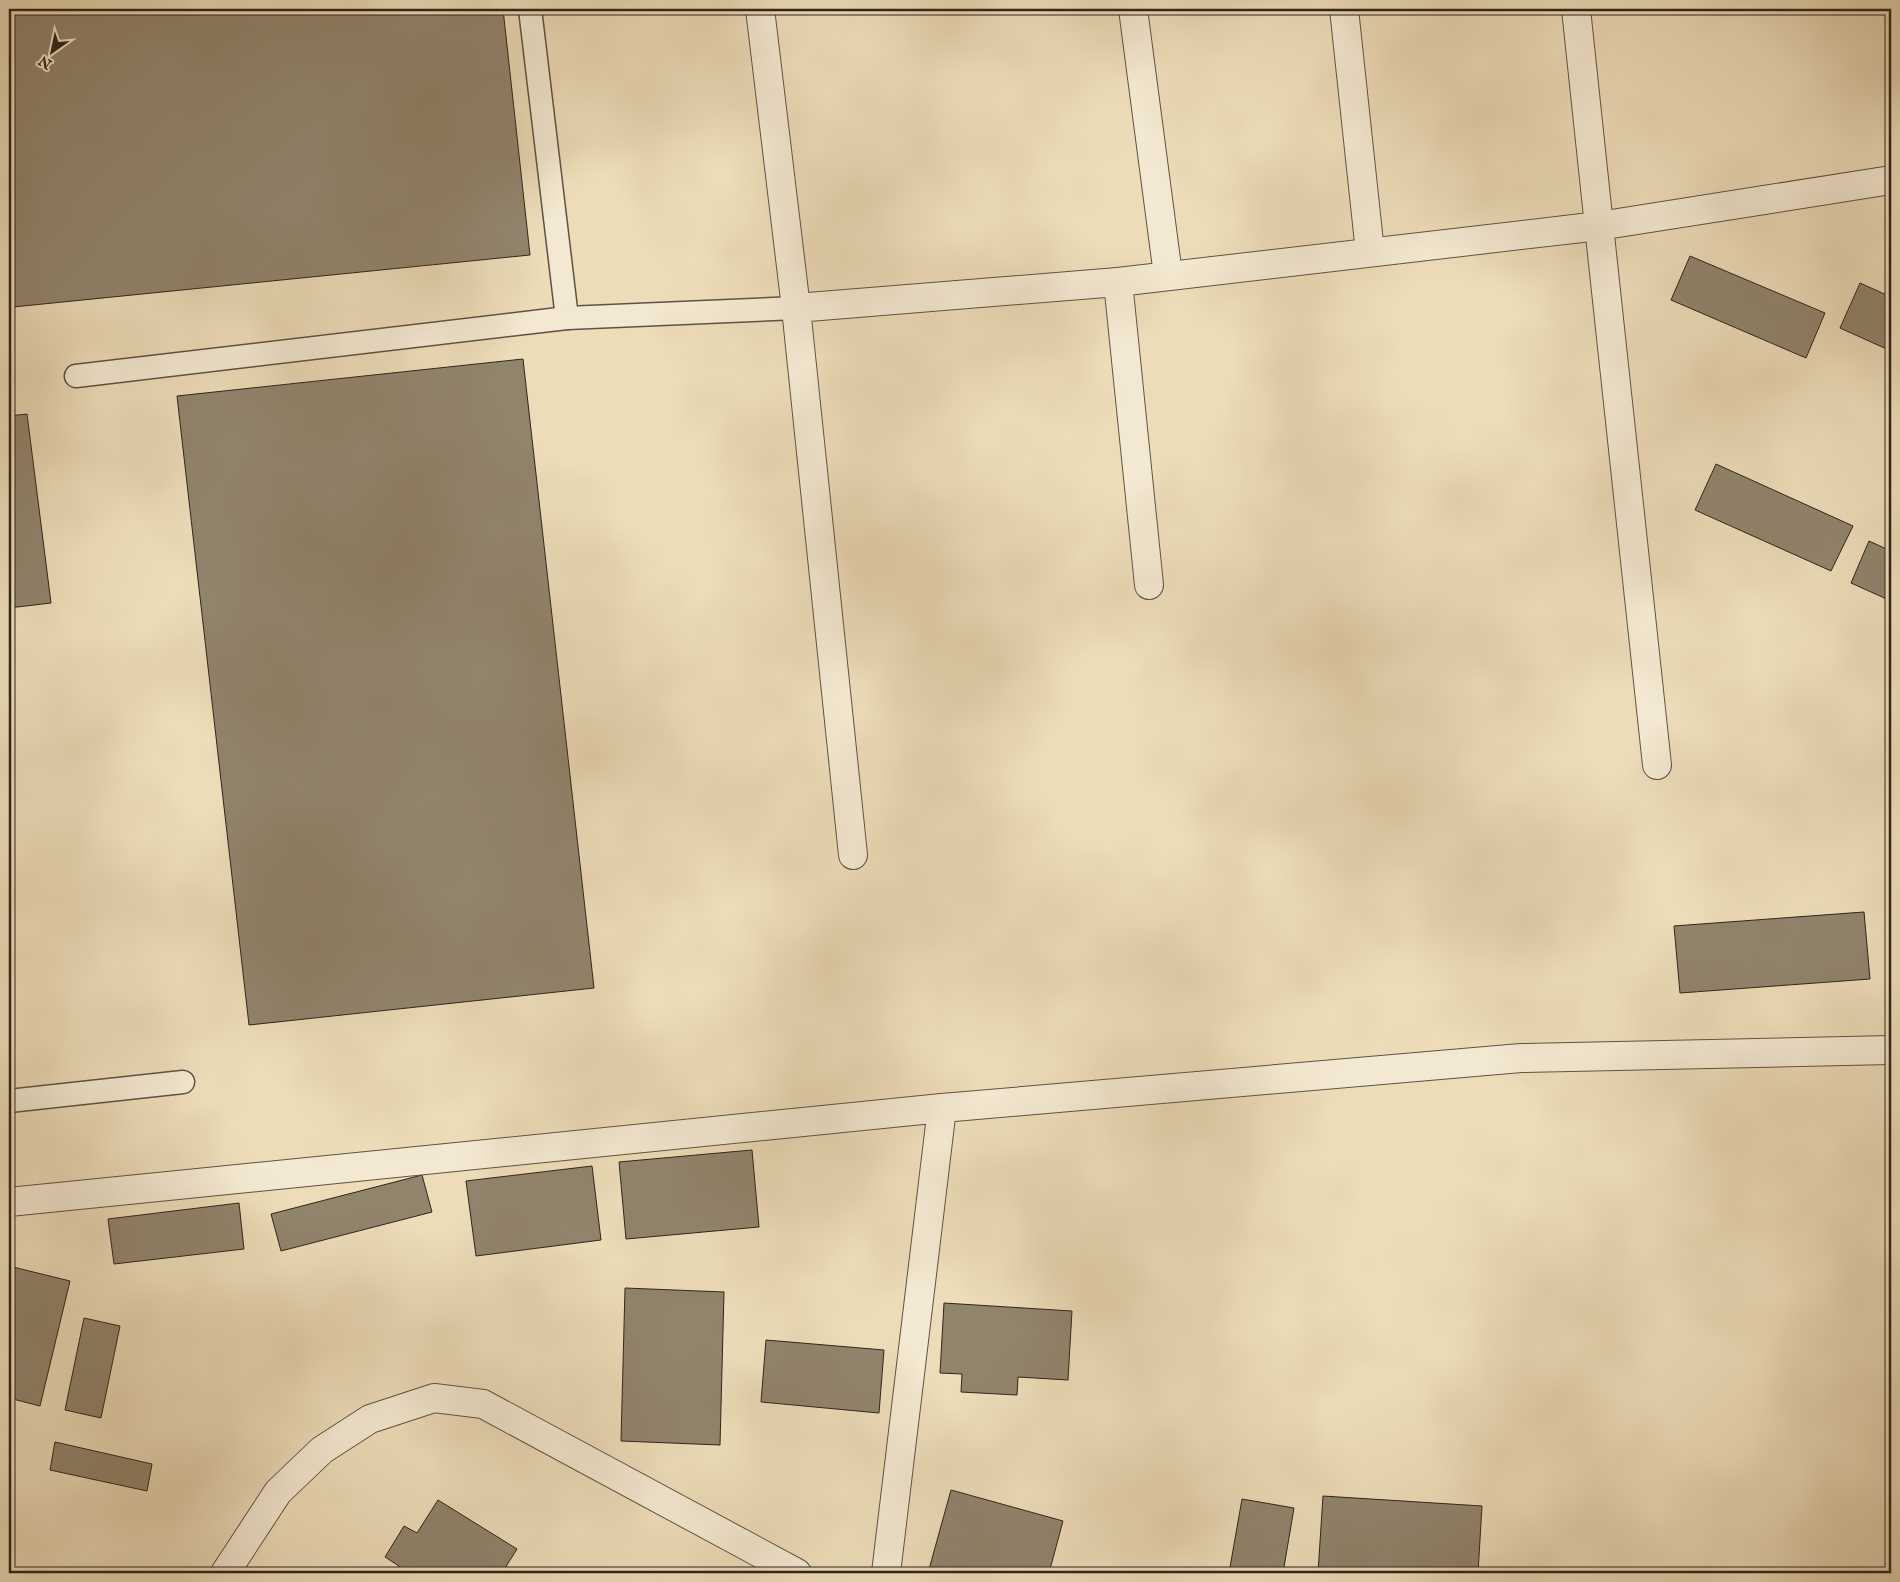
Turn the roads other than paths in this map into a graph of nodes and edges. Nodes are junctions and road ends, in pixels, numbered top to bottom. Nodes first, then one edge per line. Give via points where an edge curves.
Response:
1 (530, 9) edge
2 (760, 9) edge
3 (1133, 9) edge
4 (1344, 9) edge
5 (1576, 9) edge
6 (1891, 180) edge
7 (1599, 226) junction
8 (1370, 252) junction
9 (1168, 275) junction
10 (1118, 282) junction
11 (796, 308) junction
12 (567, 318) junction
13 (76, 376) dead end
14 (1149, 585) dead end
15 (1657, 765) dead end
16 (853, 855) dead end
17 (1891, 1050) edge
18 (183, 1082) dead end
19 (9, 1101) edge
20 (942, 1108) junction
21 (9, 1202) edge
22 (225, 1573) edge
23 (797, 1573) edge
24 (886, 1573) edge

1 - 12 lane
2 - 11 street
3 - 9 street
4 - 8 street
5 - 7 street
6 - 7 street
7 - 8 street
7 - 15 street
8 - 9 street
9 - 10 street
10 - 11 street
10 - 14 street
11 - 12 lane
11 - 16 street
12 - 13 lane
17 - 20 street via 1521,1058
18 - 19 lane
20 - 21 street
20 - 24 street
22 - 23 street via 278,1492 322,1450 370,1419 434,1398 483,1404

